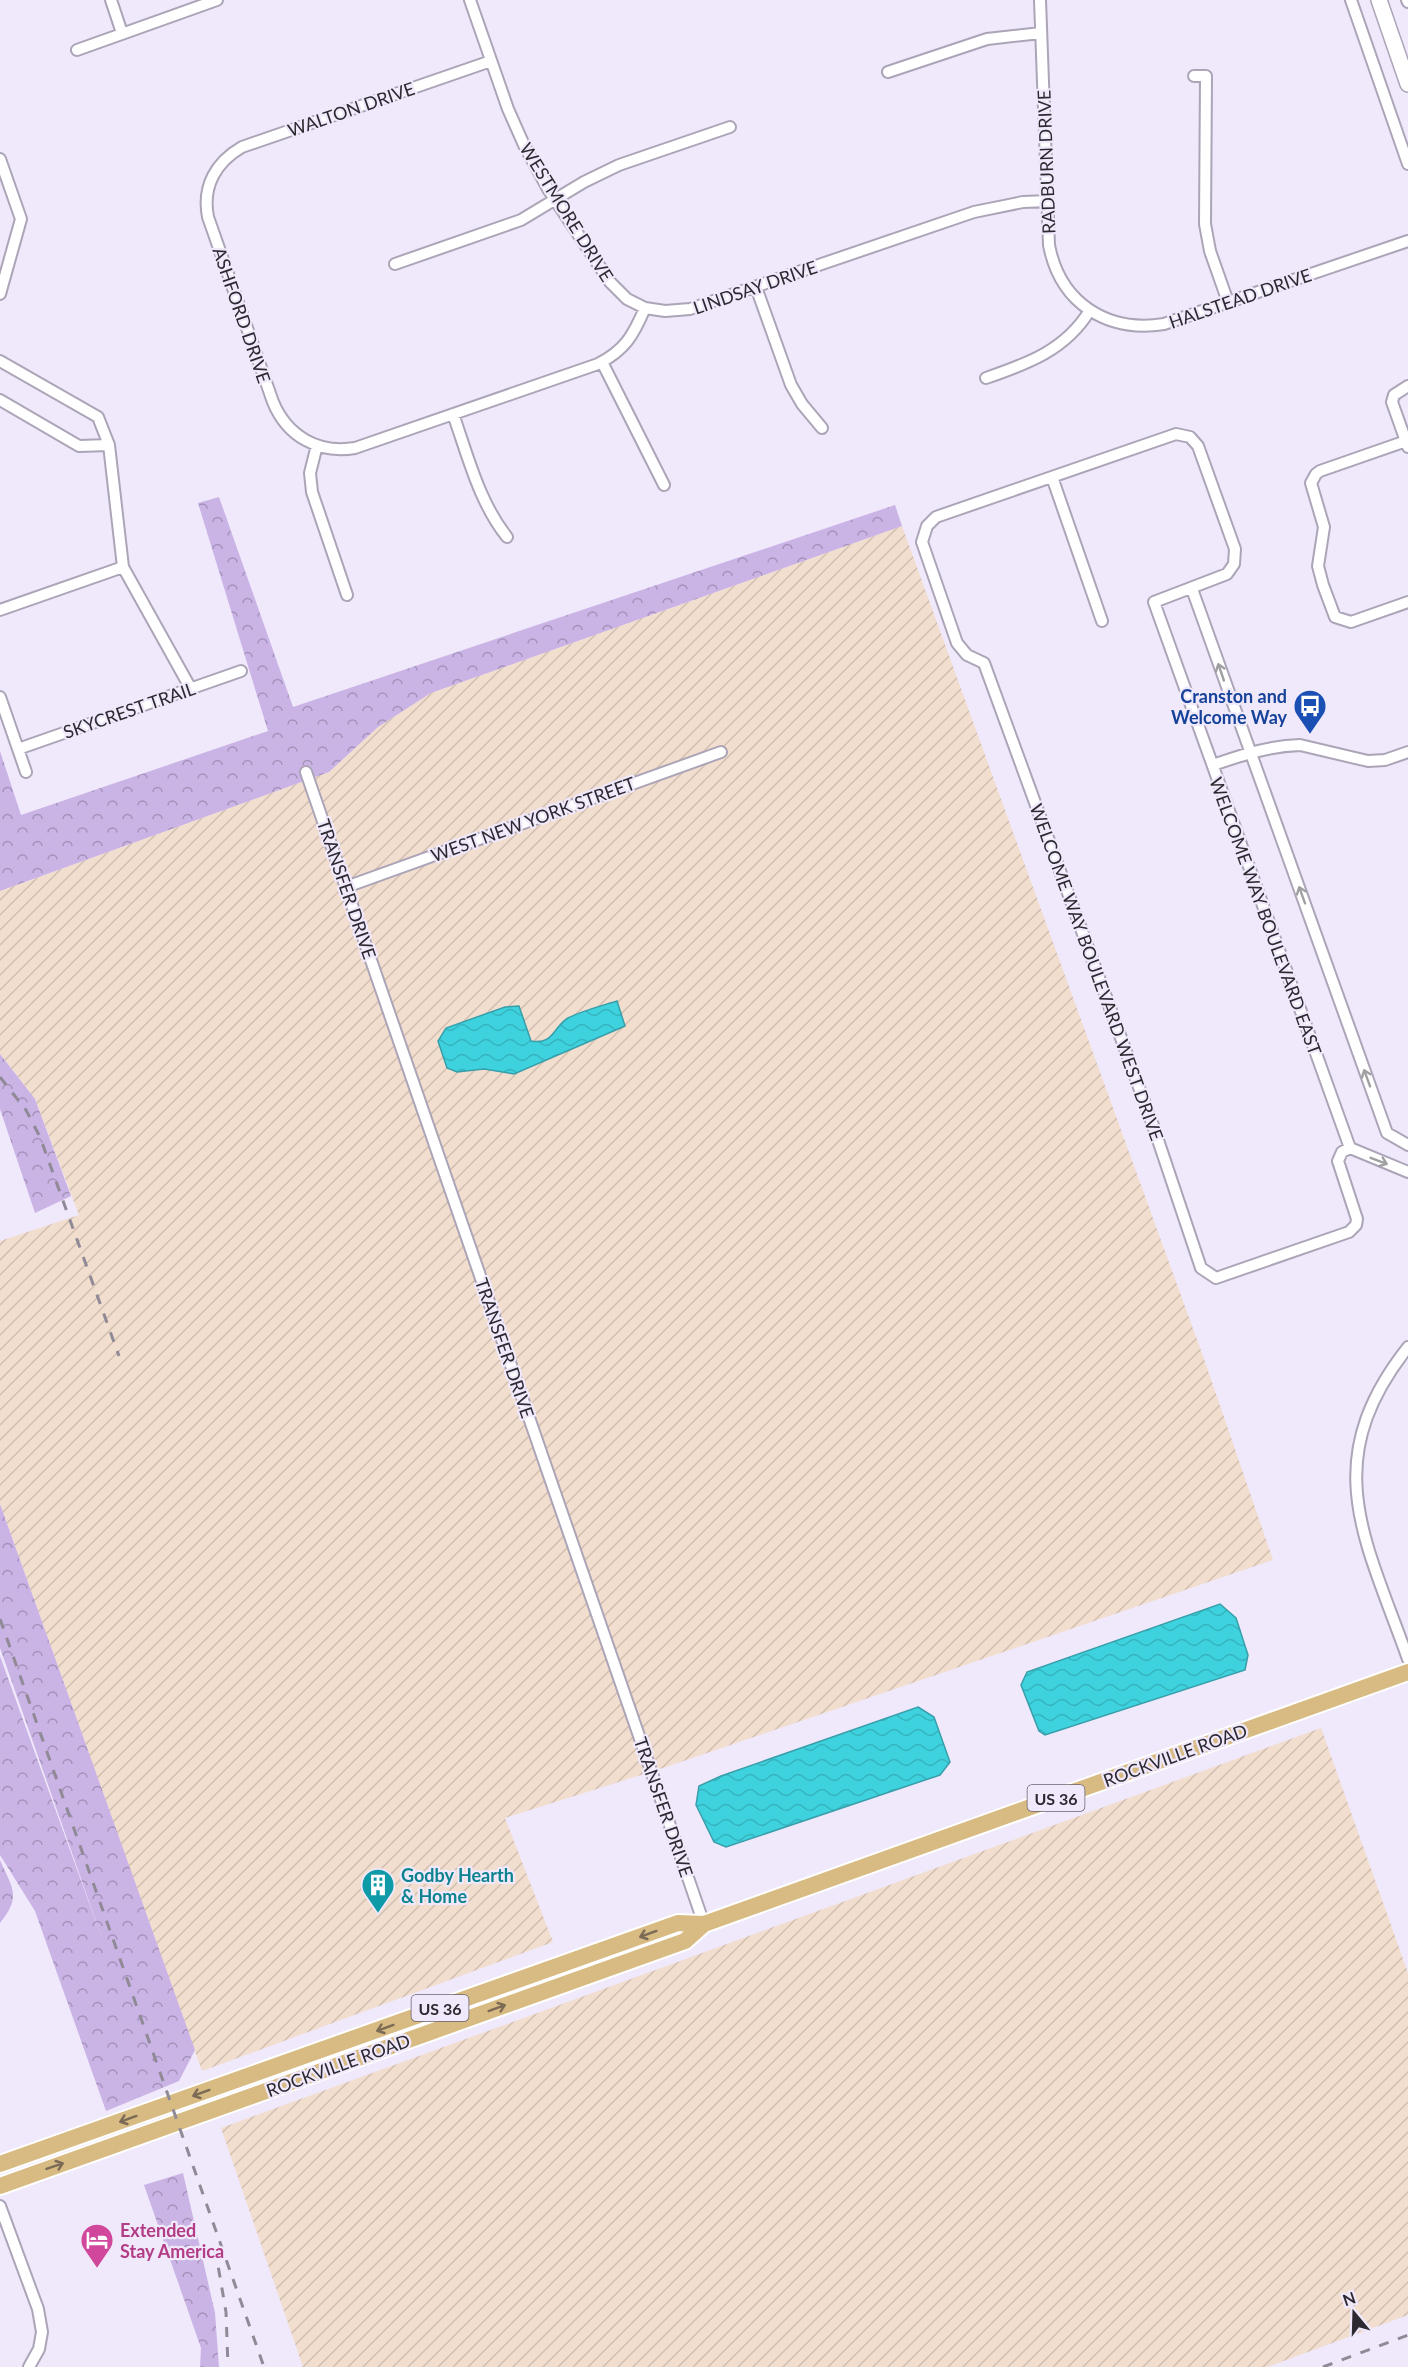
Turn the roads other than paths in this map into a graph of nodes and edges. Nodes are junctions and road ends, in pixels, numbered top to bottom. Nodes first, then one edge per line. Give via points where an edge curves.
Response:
1 (111, 0) edge
2 (217, 0) edge
3 (470, 0) edge
4 (1040, 0) edge
5 (1351, 0) edge
6 (1379, 0) edge
7 (122, 33) junction
8 (1041, 33) junction
9 (77, 50) dead end
10 (491, 61) junction
11 (888, 72) dead end
12 (1194, 76) dead end
13 (1408, 84) edge
14 (730, 127) dead end
15 (0, 159) edge
16 (1408, 164) edge
17 (217, 168) joint
18 (556, 200) junction
19 (1047, 201) junction
20 (1408, 241) edge
21 (395, 264) dead end
22 (756, 287) junction
23 (0, 294) edge
24 (1228, 302) junction
25 (645, 308) junction
26 (1090, 310) junction
27 (0, 361) edge
28 (602, 362) junction
29 (986, 378) dead end
30 (1408, 386) edge
31 (0, 400) edge
32 (453, 414) junction
33 (822, 428) dead end
34 (1407, 444) edge
35 (109, 445) junction
36 (317, 445) junction
37 (1052, 477) junction
38 (664, 485) dead end
39 (507, 537) dead end
40 (123, 567) junction
41 (1192, 589) junction
42 (347, 595) dead end
43 (1408, 602) edge
44 (0, 610) edge
45 (1102, 621) dead end
46 (241, 671) dead end
47 (191, 689) junction
48 (0, 697) edge
49 (18, 749) junction
50 (721, 752) dead end
51 (1251, 752) junction
52 (1408, 752) edge
53 (1213, 765) junction
54 (26, 772) dead end
55 (306, 772) dead end
56 (346, 887) junction
57 (1408, 1145) edge
58 (1350, 1148) junction
59 (1408, 1172) edge
60 (1408, 1347) edge
61 (1408, 1659) edge
62 (1408, 1672) edge
63 (704, 1924) junction
64 (0, 2164) edge
65 (0, 2186) edge
66 (0, 2206) edge
67 (29, 2367) edge

1 - 7 street
2 - 7 street
3 - 10 street, WESTMORE DRIVE
4 - 8 street, RADBURN DRIVE
5 - 16 street
6 - 13 main road
7 - 9 street
8 - 11 street via 987,39
8 - 19 street, RADBURN DRIVE
10 - 17 street, WALTON DRIVE via 242,147
10 - 18 street, WESTMORE DRIVE via 520,138
12 - 24 street via 1206,76 1205,224
14 - 18 street via 619,165
15 - 23 street via 21,219
17 - 36 street, ASHFORD DRIVE via 208,186 208,217 273,402 291,430
18 - 21 street via 512,224
18 - 25 street, WESTMORE DRIVE via 610,282 627,299
19 - 22 street, LINDSAY DRIVE via 974,212
19 - 26 street, RADBURN DRIVE via 1049,245 1056,269 1072,294
20 - 24 street, HALSTEAD DRIVE
22 - 25 street, LINDSAY DRIVE via 680,311
22 - 33 street via 791,385
24 - 26 street, HALSTEAD DRIVE via 1150,326 1116,323
25 - 28 street via 626,344
26 - 29 street via 1066,340 1051,351
27 - 35 street via 98,417
28 - 32 street
28 - 38 street
30 - 34 street via 1394,395 1392,402
31 - 35 street via 79,446
32 - 36 street via 354,448
32 - 39 street via 482,496
34 - 43 street via 1320,471 1312,478 1312,489 1324,527 1318,566 1335,617 1351,622
35 - 40 street
36 - 42 street via 310,473 312,492
37 - 41 street via 1173,435 1190,437 1198,446 1235,553 1229,572
37 - 45 street
37 - 58 street, WELCOME WAY BOULEVARD WEST DRIVE via 936,518 924,531 923,551 956,640 967,655 984,663 1201,1268 1213,1278 1223,1278 1349,1232 1356,1225 1356,1214 1338,1161 1342,1152
40 - 44 street
40 - 47 street
51 -> 41 street
41 - 53 street, WELCOME WAY BOULEVARD EAST via 1154,602
46 - 47 street, SKYCREST TRAIL
47 - 49 street, SKYCREST TRAIL
48 - 49 street
49 - 54 street
50 - 56 street, WEST NEW YORK STREET
51 - 52 street via 1300,745 1375,761
51 - 53 street
57 -> 51 street via 1387,1133
53 - 58 street, WELCOME WAY BOULEVARD EAST
55 - 56 street, TRANSFER DRIVE
56 - 63 street, TRANSFER DRIVE
58 -> 59 street
60 - 61 street via 1385,1376 1368,1411 1358,1448 1355,1481 1363,1533
62 - 63 main road, ROCKVILLE ROAD / US 36
63 -> 64 main road, ROCKVILLE ROAD / US 36 via 678,1923
65 -> 63 main road, ROCKVILLE ROAD / US 36 via 685,1941
66 - 67 street via 38,2309 42,2332 39,2349

